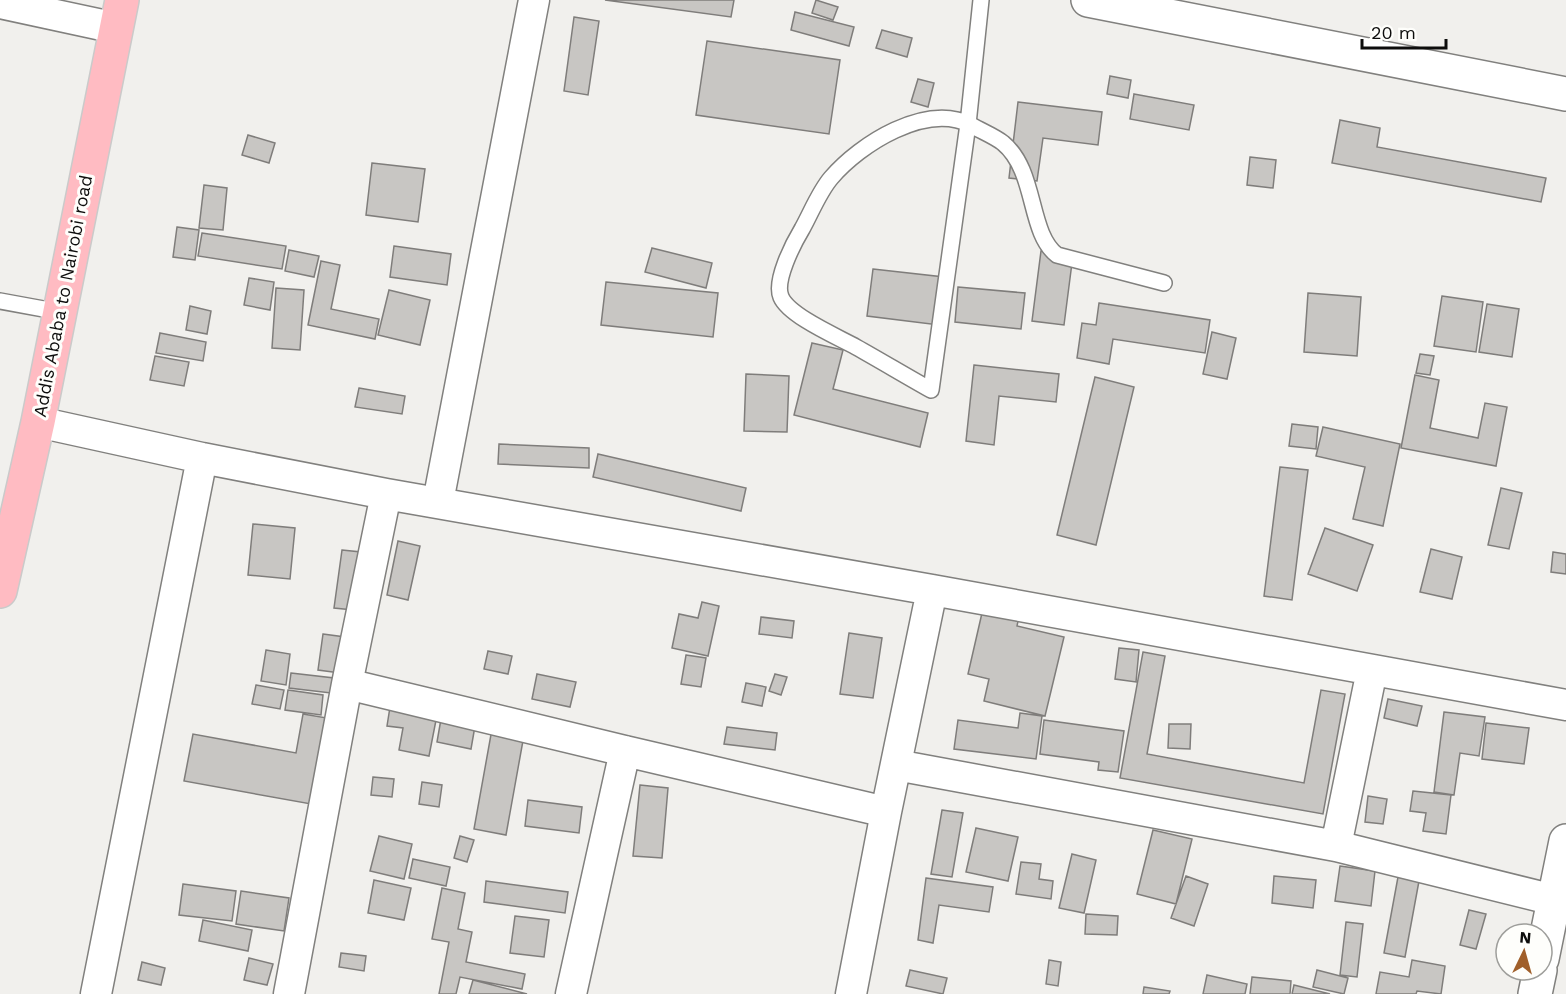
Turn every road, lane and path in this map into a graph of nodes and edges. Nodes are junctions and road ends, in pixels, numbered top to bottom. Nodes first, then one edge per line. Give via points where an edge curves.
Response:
1 (534, 0) edge
2 (981, 0) edge
3 (1088, 0) edge
4 (0, 3) edge
5 (119, 14) edge
6 (1566, 94) edge
7 (968, 124) junction
8 (1164, 283) dead end
9 (0, 301) edge
10 (60, 312) junction
11 (38, 422) junction
12 (202, 458) junction
13 (386, 494) junction
14 (438, 502) junction
15 (4, 548) edge
16 (932, 590) junction
17 (0, 591) edge
18 (1372, 670) junction
19 (347, 684) junction
20 (1566, 705) edge
21 (625, 751) junction
22 (896, 765) junction
23 (886, 812) junction
24 (1566, 841) edge
25 (1336, 846) junction
26 (1560, 901) edge
27 (1553, 922) edge
28 (96, 994) edge
29 (289, 994) edge
30 (571, 994) edge
31 (851, 994) edge

1 - 14 street
2 - 7 lane
3 - 6 street
4 - 5 street
5 - 10 highway, Addis Ababa to Nairobi road
7 - 7 lane via 946,118 912,122 867,146 831,178 793,244 780,284 780,296 787,306 931,390
7 - 8 lane via 1002,143 1021,167 1048,248 1068,259
9 - 10 lane
10 - 11 highway, Addis Ababa to Nairobi road
11 - 12 street
11 - 15 highway, Addis Ababa to Nairobi road
12 - 13 street
12 - 28 street
13 - 14 street
13 - 19 street
14 - 16 street
15 - 17 highway, Addis Ababa to Nairobi road
16 - 18 street
16 - 22 street
18 - 20 street
18 - 25 street
19 - 21 street
19 - 29 street
21 - 23 street
21 - 30 street
22 - 23 street
22 - 25 street
23 - 31 street
24 - 26 street
25 - 26 street
26 - 27 street

